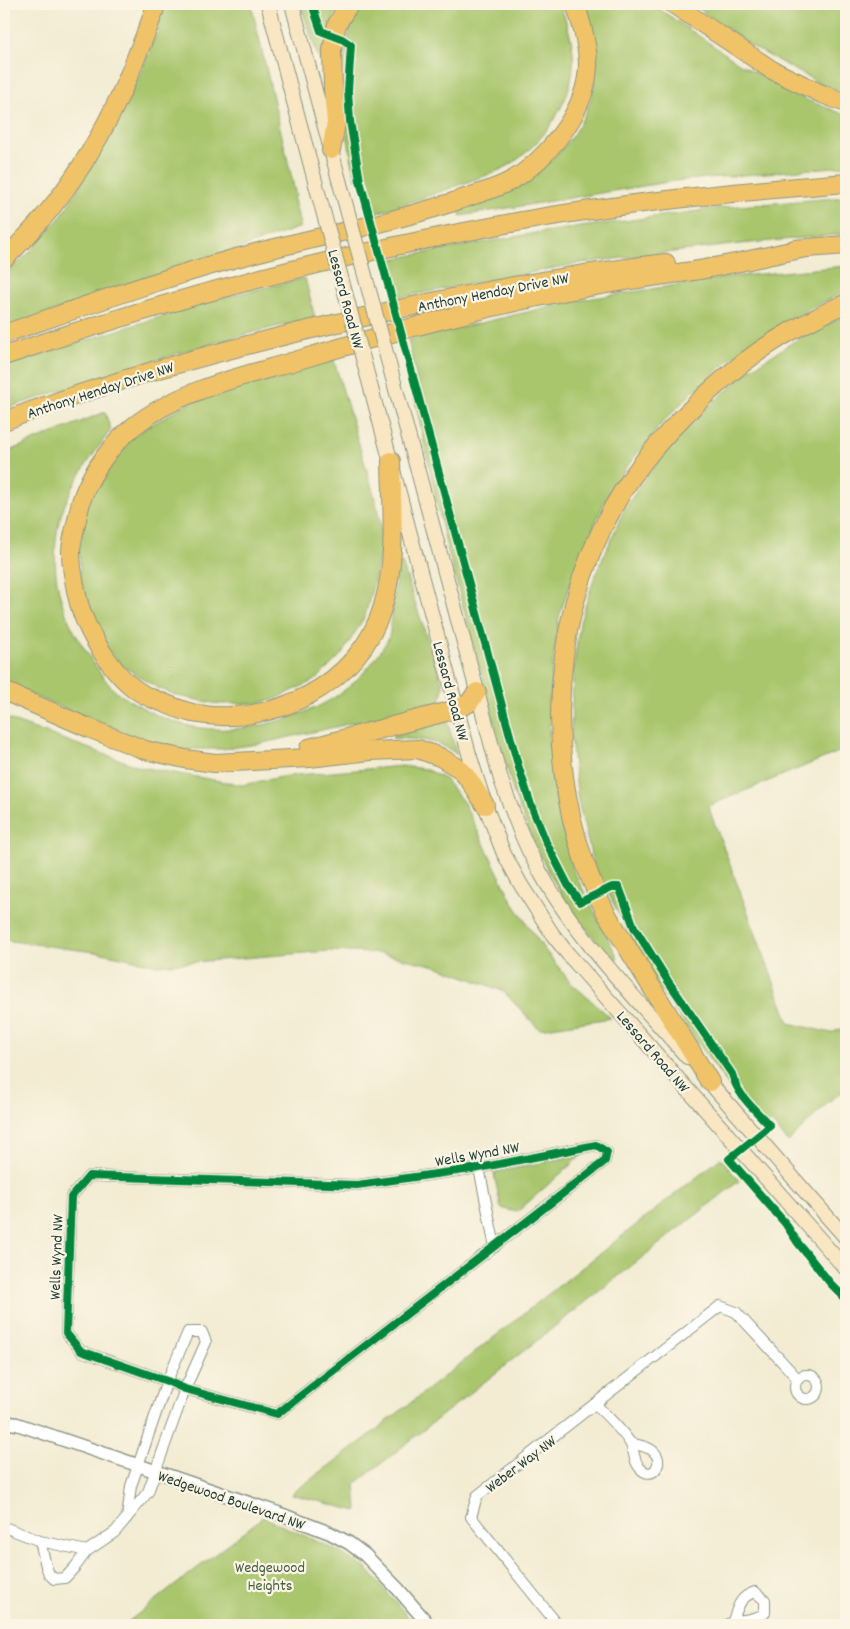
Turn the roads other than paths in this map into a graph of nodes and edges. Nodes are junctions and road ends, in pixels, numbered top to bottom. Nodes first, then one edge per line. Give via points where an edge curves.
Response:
1 (156, 4) edge
2 (268, 4) edge
3 (292, 4) edge
4 (349, 4) edge
5 (575, 4) edge
6 (673, 4) edge
7 (846, 103) edge
8 (331, 150) junction
9 (846, 183) edge
10 (846, 245) edge
11 (806, 248) junction
12 (4, 259) edge
13 (846, 304) edge
14 (4, 334) edge
15 (4, 356) edge
16 (4, 420) edge
17 (391, 461) junction
18 (4, 691) edge
19 (477, 692) junction
20 (458, 709) junction
21 (265, 759) junction
22 (485, 805) junction
23 (710, 1082) junction
24 (479, 1168) junction
25 (846, 1238) edge
26 (495, 1247) junction
27 (846, 1270) edge
28 (798, 1379) dead end
29 (167, 1380) junction
30 (185, 1389) junction
31 (596, 1404) junction
32 (4, 1422) edge
33 (630, 1443) dead end
34 (138, 1466) junction
35 (156, 1472) junction
36 (127, 1518) junction
37 (4, 1527) edge
38 (40, 1541) junction
39 (87, 1551) junction
40 (429, 1625) edge
41 (558, 1625) edge

1 - 12 highway via 122,92 78,173 28,236
2 - 17 main road, Lessard Road NW, bridge
3 - 8 main road, Lessard Road NW
4 - 8 highway via 337,24 332,50 336,123
5 - 14 highway via 582,24 588,68 583,92 572,118 550,150 522,174 441,207 257,253
6 - 7 highway via 772,70
8 - 19 main road, Lessard Road NW, bridge
9 - 15 highway via 668,200 508,224 394,246 154,307
10 - 11 highway, Anthony Henday Drive NW
11 - 16 highway, Anthony Henday Drive NW via 605,270 407,307 173,365
11 - 17 highway via 702,269 613,282 454,317 263,370 196,392 161,408 132,427 94,472 83,496 70,548 80,608 109,662 144,695 191,712 210,715 273,710 298,702 323,686 350,665 370,638 383,607 392,551
13 - 23 highway via 796,328 746,359 671,429 614,506 584,575 568,634 562,670 560,740 568,803 581,852 606,913
17 - 20 main road, Lessard Road NW
18 - 21 highway via 145,750 215,763
19 - 20 highway
19 - 23 main road, Lessard Road NW via 501,780 538,869 585,938
20 - 21 highway
20 - 22 main road, Lessard Road NW
21 - 22 highway via 418,749 445,759 460,769
22 - 27 main road, Lessard Road NW via 504,854 553,935
23 - 25 main road, Lessard Road NW
24 - 26 street, Wells Wynd NW
24 - 26 street, Wells Wynd NW via 596,1145 607,1152 605,1161
24 - 29 street, Wells Wynd NW via 357,1185 89,1176 71,1197 66,1333 81,1351
26 - 30 street, Wells Wynd NW via 277,1414
28 - 31 street, Weber Way NW via 736,1312 720,1306
29 - 30 street, Wells Wynd NW
29 - 30 street via 188,1332 202,1332 206,1342
29 - 34 street
30 - 35 street
31 - 33 street
31 - 41 street, Weber Way NW via 477,1496 472,1517
32 - 34 street, Wedgewood Boulevard NW
34 - 35 street, Wedgewood Boulevard NW
34 - 36 street via 131,1486
35 - 36 street via 148,1492
35 - 40 street, Wedgewood Boulevard NW via 278,1513 349,1543 381,1570
36 - 39 street via 115,1532
37 - 38 street
38 - 39 street
38 - 39 street via 49,1574 54,1578 65,1578

